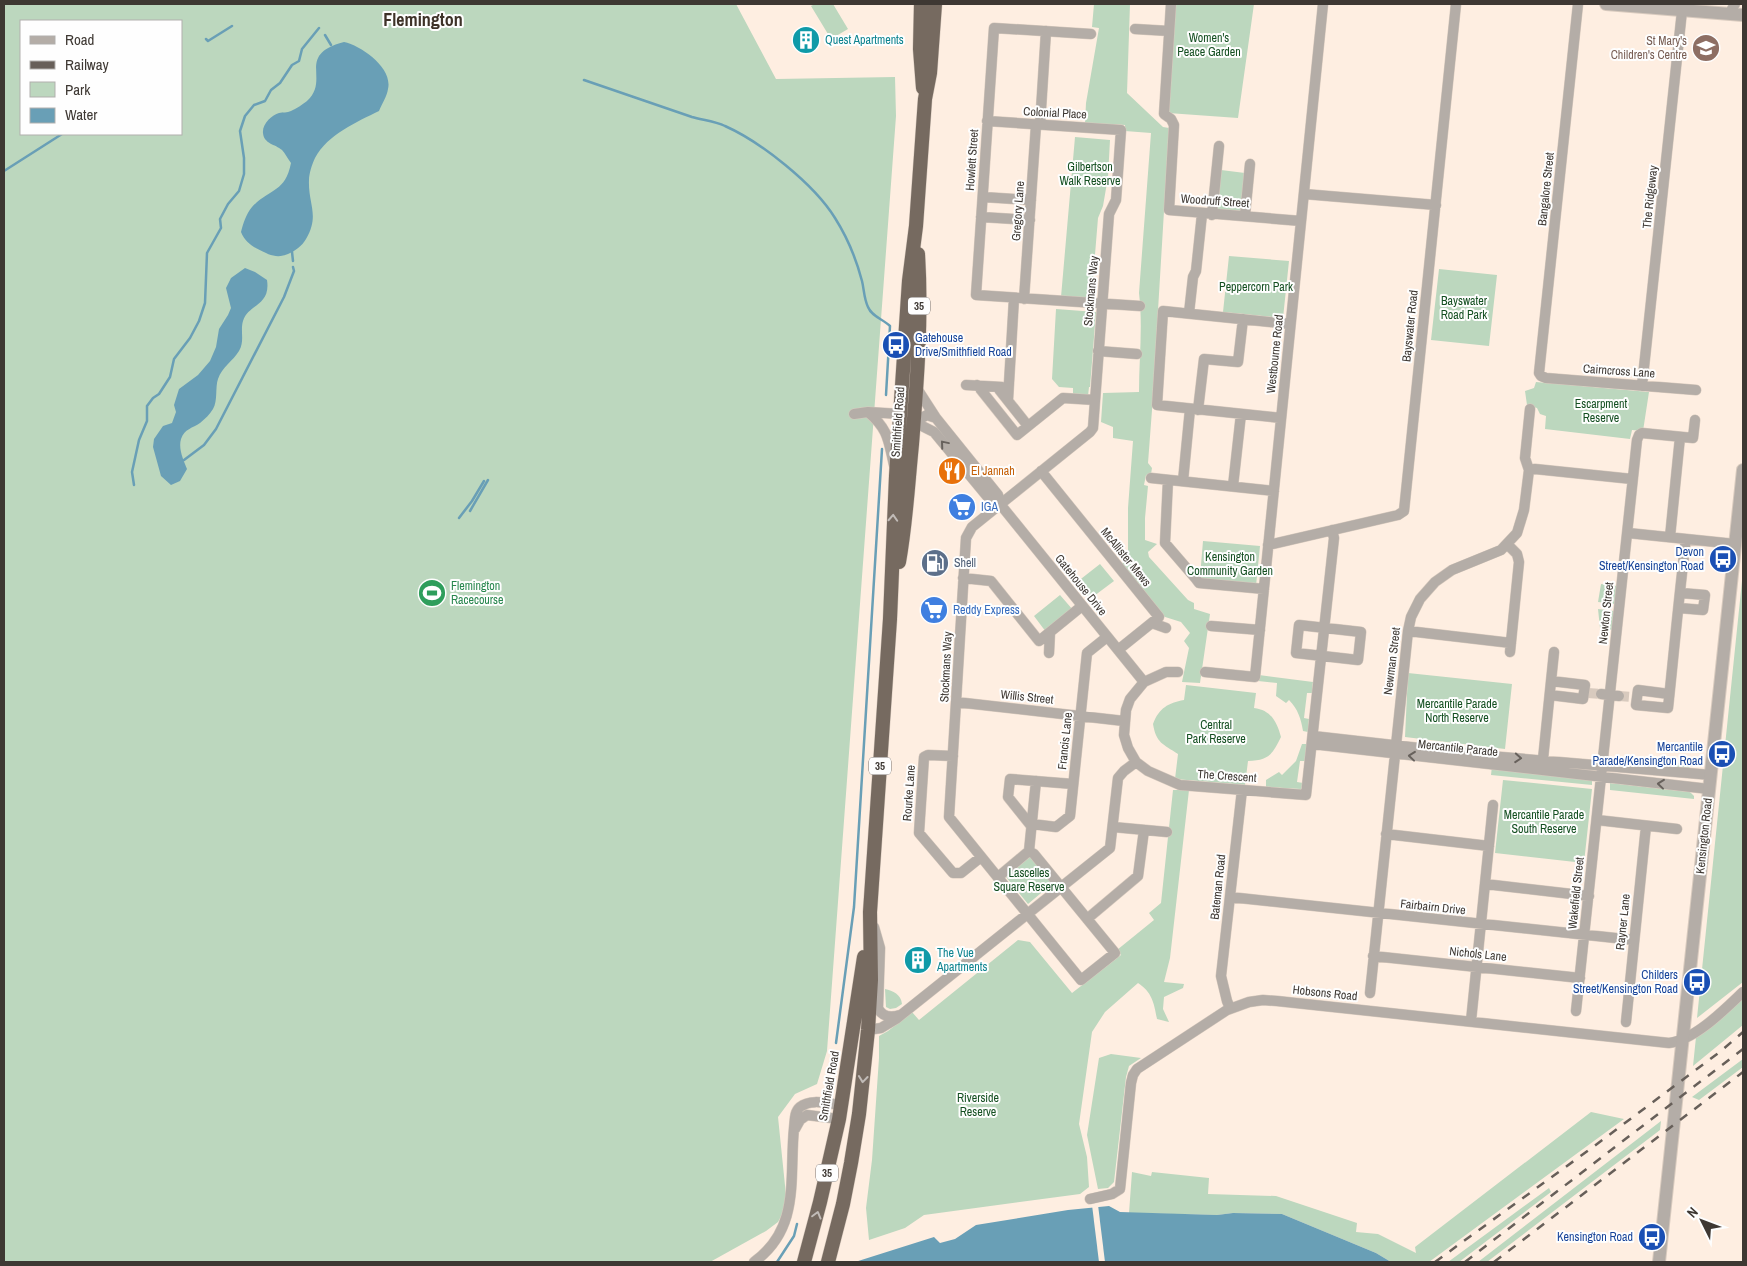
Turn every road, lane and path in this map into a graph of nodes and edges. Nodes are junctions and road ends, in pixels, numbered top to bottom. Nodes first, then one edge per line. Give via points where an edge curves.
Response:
1 (921, 4) edge
2 (934, 4) edge
3 (1171, 4) edge
4 (1323, 4) edge
5 (1456, 4) edge
6 (1578, 4) edge
7 (1606, 4) edge
8 (1732, 9) edge
9 (1682, 11) junction
10 (1743, 16) edge
11 (1135, 29) dead end
12 (1046, 31) junction
13 (1169, 31) junction
14 (1091, 34) dead end
15 (933, 41) junction
16 (921, 60) junction
17 (925, 99) junction
18 (987, 121) junction
19 (1038, 125) junction
20 (1121, 130) joint
21 (1219, 146) dead end
22 (1250, 164) dead end
23 (1304, 194) junction
24 (982, 197) junction
25 (1031, 200) junction
26 (1436, 205) junction
27 (1207, 214) junction
28 (1245, 215) junction
29 (981, 217) junction
30 (1030, 220) junction
31 (1301, 221) junction
32 (916, 226) junction
33 (1019, 298) junction
34 (1102, 304) junction
35 (1140, 306) dead end
36 (1189, 313) junction
37 (1243, 319) junction
38 (1290, 324) junction
39 (1098, 351) junction
40 (1137, 354) dead end
41 (1541, 376) joint
42 (966, 385) dead end
43 (916, 386) junction
44 (977, 386) junction
45 (1642, 386) junction
46 (997, 387) junction
47 (1008, 388) junction
48 (1696, 390) dead end
49 (1008, 400) junction
50 (1095, 400) junction
51 (1530, 409) dead end
52 (1194, 410) junction
53 (868, 412) junction
54 (854, 414) dead end
55 (900, 414) junction
56 (1241, 414) junction
57 (936, 418) junction
58 (1281, 418) junction
59 (1695, 420) dead end
60 (914, 422) junction
61 (1028, 426) junction
62 (899, 434) junction
63 (1680, 437) junction
64 (970, 468) junction
65 (1529, 470) junction
66 (1743, 470) edge
67 (1041, 471) junction
68 (896, 476) junction
69 (1151, 478) dead end
70 (1632, 478) junction
71 (1168, 480) junction
72 (1183, 481) junction
73 (1234, 486) junction
74 (1274, 490) junction
75 (1000, 504) junction
76 (1332, 530) junction
77 (1628, 533) junction
78 (1670, 537) junction
79 (1686, 539) junction
80 (1507, 544) junction
81 (1735, 544) junction
82 (1268, 545) junction
83 (963, 578) junction
84 (1264, 589) junction
85 (1681, 593) junction
86 (1082, 606) junction
87 (1679, 608) junction
88 (890, 619) junction
89 (1152, 623) junction
90 (1211, 626) dead end
91 (1166, 628) dead end
92 (1324, 628) junction
93 (1260, 630) junction
94 (1408, 631) junction
95 (1050, 632) junction
96 (1107, 637) junction
97 (1118, 650) junction
98 (1554, 652) dead end
99 (1049, 653) dead end
100 (1322, 656) junction
101 (1178, 672) dead end
102 (1205, 672) dead end
103 (1551, 681) junction
104 (1144, 682) junction
105 (1669, 694) junction
106 (1550, 695) junction
107 (956, 702) junction
108 (1080, 716) junction
109 (1124, 721) junction
110 (1313, 740) junction
111 (1395, 749) junction
112 (952, 756) junction
113 (1543, 760) junction
114 (1136, 762) junction
115 (1602, 765) junction
116 (1711, 775) junction
117 (1601, 777) junction
118 (1036, 781) junction
119 (1073, 784) junction
120 (1709, 789) junction
121 (1242, 790) junction
122 (1493, 805) dead end
123 (1597, 820) junction
124 (1032, 826) junction
125 (1646, 826) junction
126 (1113, 827) junction
127 (1677, 829) dead end
128 (1144, 830) junction
129 (1167, 832) dead end
130 (1386, 834) junction
131 (1489, 846) junction
132 (1029, 851) junction
133 (981, 856) junction
134 (998, 877) junction
135 (1484, 884) junction
136 (1060, 886) junction
137 (1589, 896) junction
138 (1230, 897) junction
139 (1027, 913) junction
140 (1377, 914) junction
141 (870, 915) junction
142 (1087, 919) junction
143 (1480, 924) junction
144 (1584, 935) junction
145 (1634, 940) junction
146 (1374, 956) junction
147 (1476, 966) junction
148 (1580, 978) junction
149 (1743, 992) edge
150 (1370, 993) dead end
151 (1233, 1007) junction
152 (1576, 1011) dead end
153 (900, 1015) junction
154 (1471, 1021) junction
155 (1626, 1022) dead end
156 (860, 1030) junction
157 (1682, 1039) junction
158 (840, 1112) junction
159 (859, 1114) junction
160 (1090, 1198) dead end
161 (829, 1257) edge
162 (754, 1262) edge
163 (804, 1262) edge
164 (1658, 1262) edge

1 - 16 highway, Smithfield Road / 35
2 - 15 highway, Smithfield Road / 35
3 - 13 street
4 - 23 street, Westbourne Road
5 - 26 street, Bayswater Road
6 - 41 street, Bangalore Street via 1539,370
7 - 9 street
8 - 9 street
8 - 10 street
9 - 45 street, The Ridgeway
11 - 13 street
12 - 14 street
12 - 18 street, Howlett Street via 994,28
12 - 19 street, Gregory Lane
13 - 27 street, Woodruff Street via 1164,114 1174,126 1169,210
15 - 16 highway
15 - 17 highway, Smithfield Road / 35
16 - 17 highway, Smithfield Road / 35
17 - 32 highway, Smithfield Road / 35
18 - 19 street, Colonial Place
18 - 24 street, Howlett Street
19 - 20 street, Colonial Place
19 - 25 street, Gregory Lane
20 - 34 street, Stockmans Way via 1116,200 1109,214
21 - 27 street
22 - 28 street
23 - 26 street
23 - 31 street, Westbourne Road
24 - 25 street
24 - 29 street, Howlett Street
25 - 30 street, Gregory Lane
26 - 76 street, Bayswater Road via 1403,512
27 - 28 street, Woodruff Street
27 - 36 street
28 - 31 street, Woodruff Street
29 - 30 street
29 - 33 street, Howlett Street via 976,294
30 - 33 street, Gregory Lane
31 - 38 street, Westbourne Road
32 - 43 highway, Smithfield Road / 35 via 920,288
32 - 55 highway, Smithfield Road / 35
33 - 34 street
33 - 47 street, Gregory Lane
34 - 35 street
34 - 39 street, Stockmans Way
36 - 37 street
36 - 52 street via 1163,311 1157,406
37 - 38 street
37 - 52 street via 1238,362 1204,359
38 - 58 street, Westbourne Road
39 - 40 street
39 - 50 street, Stockmans Way
41 - 45 street, Cairncross Lane
42 - 44 street
43 - 57 street, Gatehouse Drive
43 - 60 highway, Smithfield Road / 35
44 - 46 street
44 - 61 street via 1017,435
45 - 48 street, Cairncross Lane
46 - 47 street
46 - 49 street
47 - 49 street, Gregory Lane
49 - 61 street
50 - 61 street via 1063,398
50 - 67 street, Stockmans Way via 1092,430
51 - 65 street, Newman Street via 1525,458
52 - 56 street
52 - 72 street
53 - 54 street
53 - 55 street
53 - 68 street via 885,430
55 - 60 highway
55 - 62 highway, Smithfield Road / 35
56 - 58 street
56 - 73 street
57 - 60 street via 927,415
57 - 64 street, Gatehouse Drive
58 - 74 street, Westbourne Road
59 - 63 street via 1693,438
60 - 62 highway
64 -> 60 street, Gatehouse Drive via 933,431
60 - 88 highway, Smithfield Road / 35 via 904,532
62 - 68 highway, Smithfield Road / 35
63 - 70 street, Newton Street via 1639,435
63 - 78 street
64 - 75 street, Gatehouse Drive via 991,501
65 - 70 street
65 - 80 street, Newman Street via 1522,520 1517,534
66 - 81 street, Kensington Road
67 - 75 street, Stockmans Way
67 - 89 street, McAllister Mews via 1159,617
88 -> 68 highway, Smithfield Road / 35
69 - 71 street
70 - 77 street, Newton Street
71 - 72 street
71 - 84 street via 1164,543 1200,583
72 - 73 street
73 - 74 street
74 - 82 street, Westbourne Road
75 - 83 street, Stockmans Way via 967,533
75 - 86 street, Gatehouse Drive
76 - 82 street, Bayswater Road
76 - 92 street, The Crescent via 1334,538
77 - 78 street
77 - 115 street, Newton Street
78 - 79 street
79 - 81 street
79 - 85 street
80 - 94 street, Newman Street via 1495,554 1452,570 1435,582 1420,599
80 - 94 street via 1517,553 1519,560 1510,647
81 - 116 street, Kensington Road
82 - 84 street, Westbourne Road
83 - 95 street via 991,581 1040,641
83 - 107 street, Stockmans Way
84 - 93 street, Westbourne Road
85 - 87 street
85 - 87 street via 1705,595 1703,610
86 - 95 street
86 - 96 street, Gatehouse Drive
87 - 105 street
88 - 141 highway, Smithfield Road / 35
89 - 91 street
89 - 97 street
90 - 93 street
92 - 100 street, The Crescent
92 - 100 street via 1300,625 1296,653
92 - 100 street via 1361,632 1358,660
93 - 102 street, Westbourne Road via 1255,677
94 - 111 street, Newman Street
95 - 99 street
96 - 97 street, Gatehouse Drive
96 - 108 street, Francis Lane via 1087,653
97 - 104 street, Gatehouse Drive
98 - 103 street
100 - 110 street, The Crescent
101 - 104 street via 1166,672
103 - 106 street
103 - 106 street via 1585,685 1586,692 1583,699
104 - 109 street via 1130,699
105 - 105 street via 1668,708 1636,705 1634,697 1638,690
106 - 113 street
107 - 108 street, Willis Street
107 - 112 street, Stockmans Way
108 - 109 street, Willis Street
108 - 119 street, Francis Lane
109 - 114 street via 1124,735
110 - 111 street, Mercantile Parade
110 - 121 street, The Crescent via 1306,795
111 -> 113 street, Mercantile Parade
117 -> 111 street, Mercantile Parade
111 - 130 street, Newman Street
112 - 133 street, Stockmans Way via 949,817
112 - 133 street, Rourke Lane via 928,754 924,757 919,833 953,874 961,873
113 - 115 street, Mercantile Parade
114 - 121 street, The Crescent via 1180,785
114 - 126 street via 1118,778
115 - 116 street, Mercantile Parade
115 - 117 street
116 - 120 street, Kensington Road
120 -> 117 street, Mercantile Parade
117 - 123 street, Wakefield Street
118 - 119 street
118 - 124 street
118 - 124 street via 1010,779 1008,797
119 - 124 street, Francis Lane via 1070,816 1056,827
120 - 157 street, Kensington Road
121 - 138 street, Bateman Road
122 - 131 street
123 - 125 street
123 - 137 street, Wakefield Street
124 - 132 street
125 - 127 street
125 - 145 street, Rayner Lane
126 - 128 street
126 - 136 street via 1110,848
128 - 129 street
128 - 142 street via 1138,876
130 - 131 street
130 - 140 street, Newman Street
131 - 135 street
132 - 134 street
132 - 136 street
133 - 134 street, Stockmans Way
134 - 139 street, Stockmans Way
135 - 137 street
135 - 143 street
136 - 139 street
136 - 142 street
137 - 144 street, Wakefield Street
138 - 140 street, Fairbairn Drive
138 - 151 street, Bateman Road via 1221,976 1227,1001
139 - 142 street, Stockmans Way via 1081,980 1114,953
139 - 153 street
140 - 143 street, Fairbairn Drive
140 - 146 street, Newman Street
141 - 153 street via 880,948 878,1008 886,1016
141 - 156 highway, Smithfield Road / 35
143 - 144 street, Fairbairn Drive
143 - 147 street
144 - 145 street, Fairbairn Drive
144 - 148 street, Wakefield Street
145 - 155 street, Rayner Lane
146 - 147 street, Nichols Lane
146 - 150 street, Newman Street
147 - 148 street, Nichols Lane
147 - 154 street
148 - 152 street, Wakefield Street
149 - 157 street
151 - 154 street, Hobsons Road via 1256,1000 1272,1000
151 - 160 street, Hobsons Road via 1137,1069 1131,1083 1120,1189
153 - 156 street via 881,1028
154 - 157 street, Hobsons Road via 1669,1043
156 - 158 highway, Smithfield Road / 35
156 -> 159 highway, Smithfield Road / 35
157 - 164 street, Kensington Road
158 - 159 highway
158 - 162 street via 805,1116 797,1124 787,1218 773,1245
163 -> 158 highway, Smithfield Road / 35
159 - 161 highway, Smithfield Road / 35 via 843,1204

